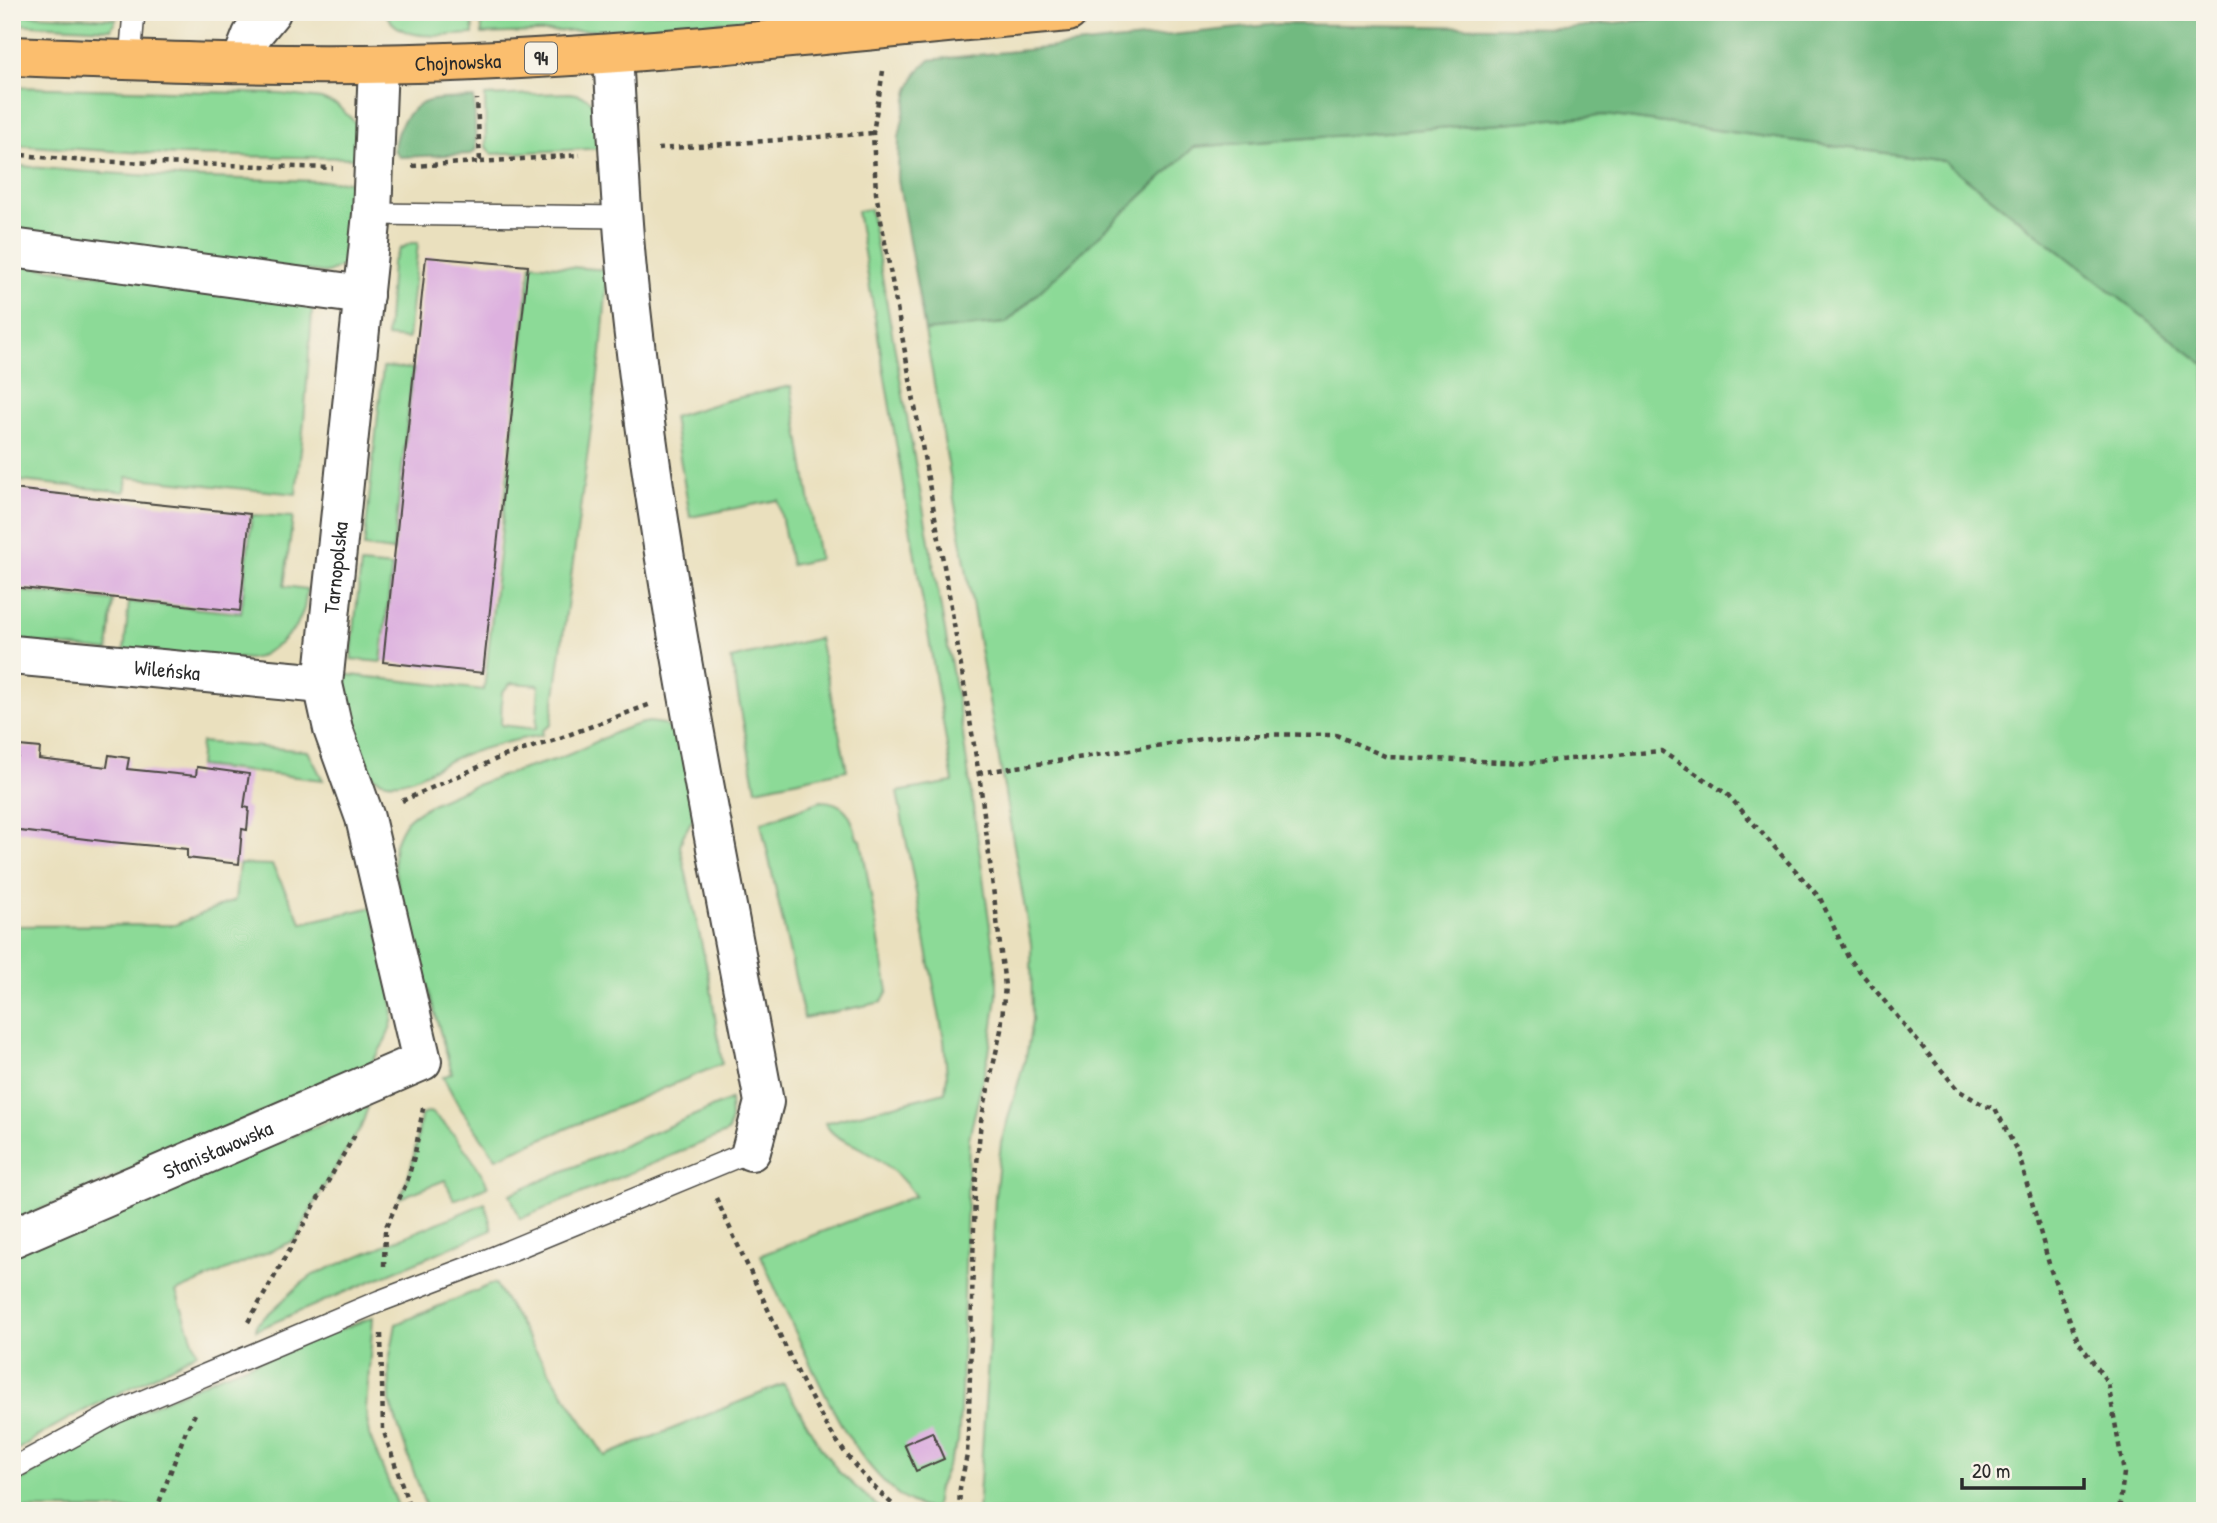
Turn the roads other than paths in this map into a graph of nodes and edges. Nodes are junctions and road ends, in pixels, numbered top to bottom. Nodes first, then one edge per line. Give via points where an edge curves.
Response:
1 (134, 12) edge
2 (271, 12) edge
3 (1068, 12) edge
4 (613, 54) junction
5 (12, 56) edge
6 (130, 60) junction
7 (241, 63) junction
8 (378, 64) junction
9 (372, 214) junction
10 (623, 217) junction
11 (12, 248) edge
12 (364, 295) junction
13 (12, 655) edge
14 (323, 684) junction
15 (422, 1061) joint
16 (751, 1151) joint
17 (12, 1238) edge
18 (12, 1469) edge

1 - 6 lane
2 - 7 street via 252,35
3 - 4 main road, Chojnowska / 94
4 - 8 main road, Chojnowska / 94
4 - 10 street
5 - 6 main road, Chojnowska / 94
6 - 7 main road, Chojnowska / 94
7 - 8 main road, Chojnowska / 94
8 - 9 street, Tarnopolska
9 - 10 lane
9 - 12 street, Tarnopolska
10 - 16 street via 652,473 764,1102
11 - 12 street
12 - 14 street, Tarnopolska
13 - 14 street, Wileńska
14 - 15 street, Tarnopolska via 365,818
15 - 17 street, Stanisławowska
16 - 18 lane via 115,1413

